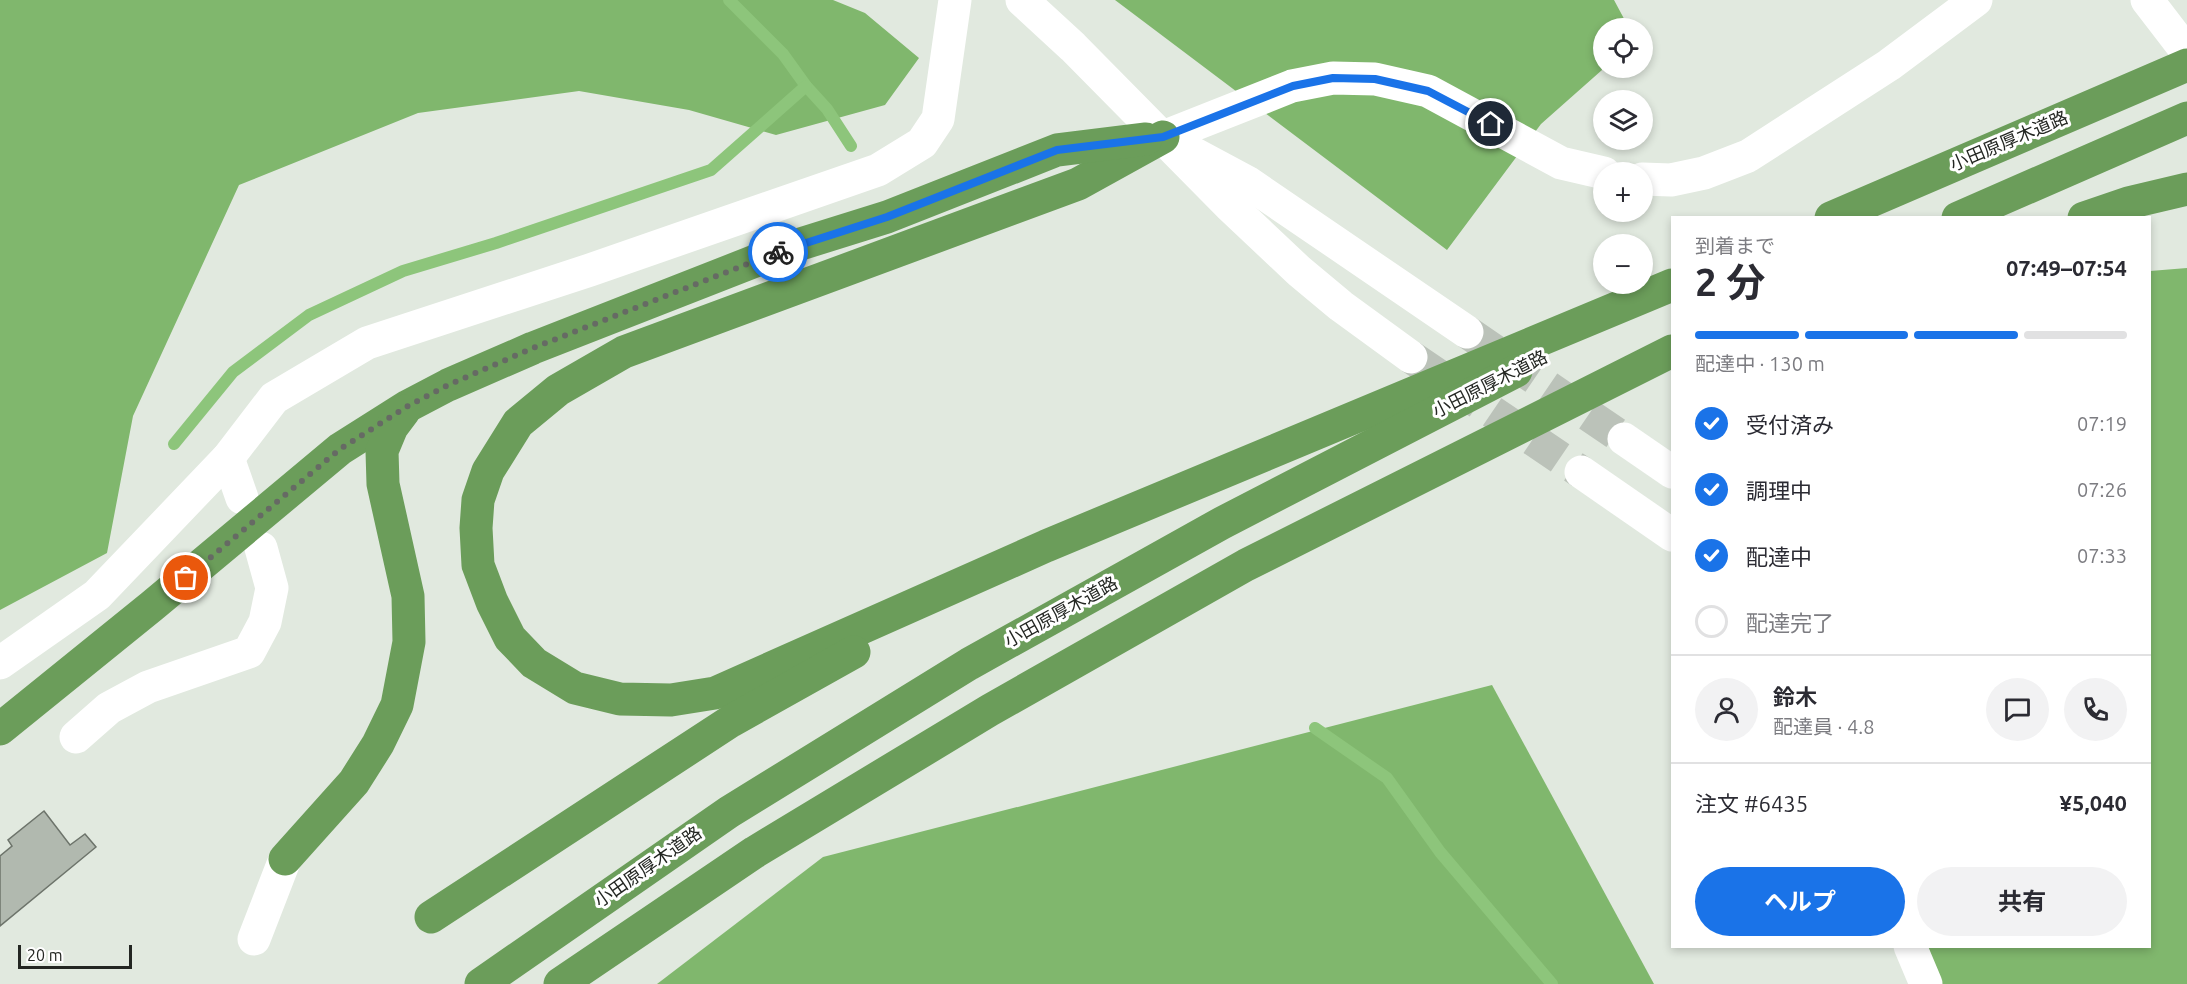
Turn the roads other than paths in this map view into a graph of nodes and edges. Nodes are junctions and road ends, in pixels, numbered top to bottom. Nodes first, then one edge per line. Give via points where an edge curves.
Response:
1 (955, 0) edge
2 (1022, 0) edge
3 (1976, 0) edge
4 (2149, 2) edge
5 (2187, 52) edge
6 (2187, 65) edge
7 (2187, 118) edge
8 (1163, 137) junction
9 (1593, 170) edge
10 (1653, 179) edge
11 (2187, 189) edge
12 (1836, 216) edge
13 (1963, 216) edge
14 (2090, 216) edge
15 (1671, 285) edge
16 (1671, 294) edge
17 (1467, 332) tunnel mouth
18 (1671, 351) edge
19 (1411, 357) tunnel mouth
20 (1671, 374) edge
21 (408, 406) junction
22 (1624, 439) tunnel mouth
23 (1473, 450) junction
24 (228, 458) junction
25 (1671, 471) edge
26 (1581, 472) tunnel mouth
27 (242, 498) dead end
28 (1671, 534) edge
29 (1046, 546) junction
30 (261, 548) dead end
31 (0, 663) edge
32 (0, 729) edge
33 (76, 737) dead end
34 (285, 859) joint
35 (431, 916) dead end
36 (254, 939) dead end
37 (1911, 948) edge
38 (481, 984) edge
39 (560, 984) edge
40 (1926, 984) edge

1 - 24 street via 938,119 922,143 878,170 367,343 274,398
2 - 8 street
3 - 10 street via 1889,65 1748,156 1704,173
4 - 5 street
6 - 12 highway, 小田原厚木道路
7 - 13 highway
8 - 9 street via 1293,86 1333,78 1375,79 1428,91 1561,163
8 - 17 street via 1247,182
8 - 19 street via 1299,271
8 - 21 highway via 1057,150 887,217 791,247 533,348
8 - 29 highway via 1078,184 624,352 558,390 518,423 488,471 478,500 476,528 478,565 510,638 534,663 576,688 620,699 671,700 715,693
11 - 14 highway
15 - 29 highway
16 - 38 highway, 小田原厚木道路 via 1232,517 969,664 729,812
18 - 23 highway
20 - 23 highway
21 - 32 highway via 340,449
21 - 34 highway via 381,451 382,484 408,597 409,642 397,705 354,782
22 - 25 street
23 - 39 highway via 1246,565 990,710 755,852
24 - 27 street
24 - 31 street via 97,595
26 - 28 street
29 - 35 highway via 731,721
30 - 33 street via 272,588 265,622 249,652 148,687 109,708
34 - 36 street
37 - 40 street

